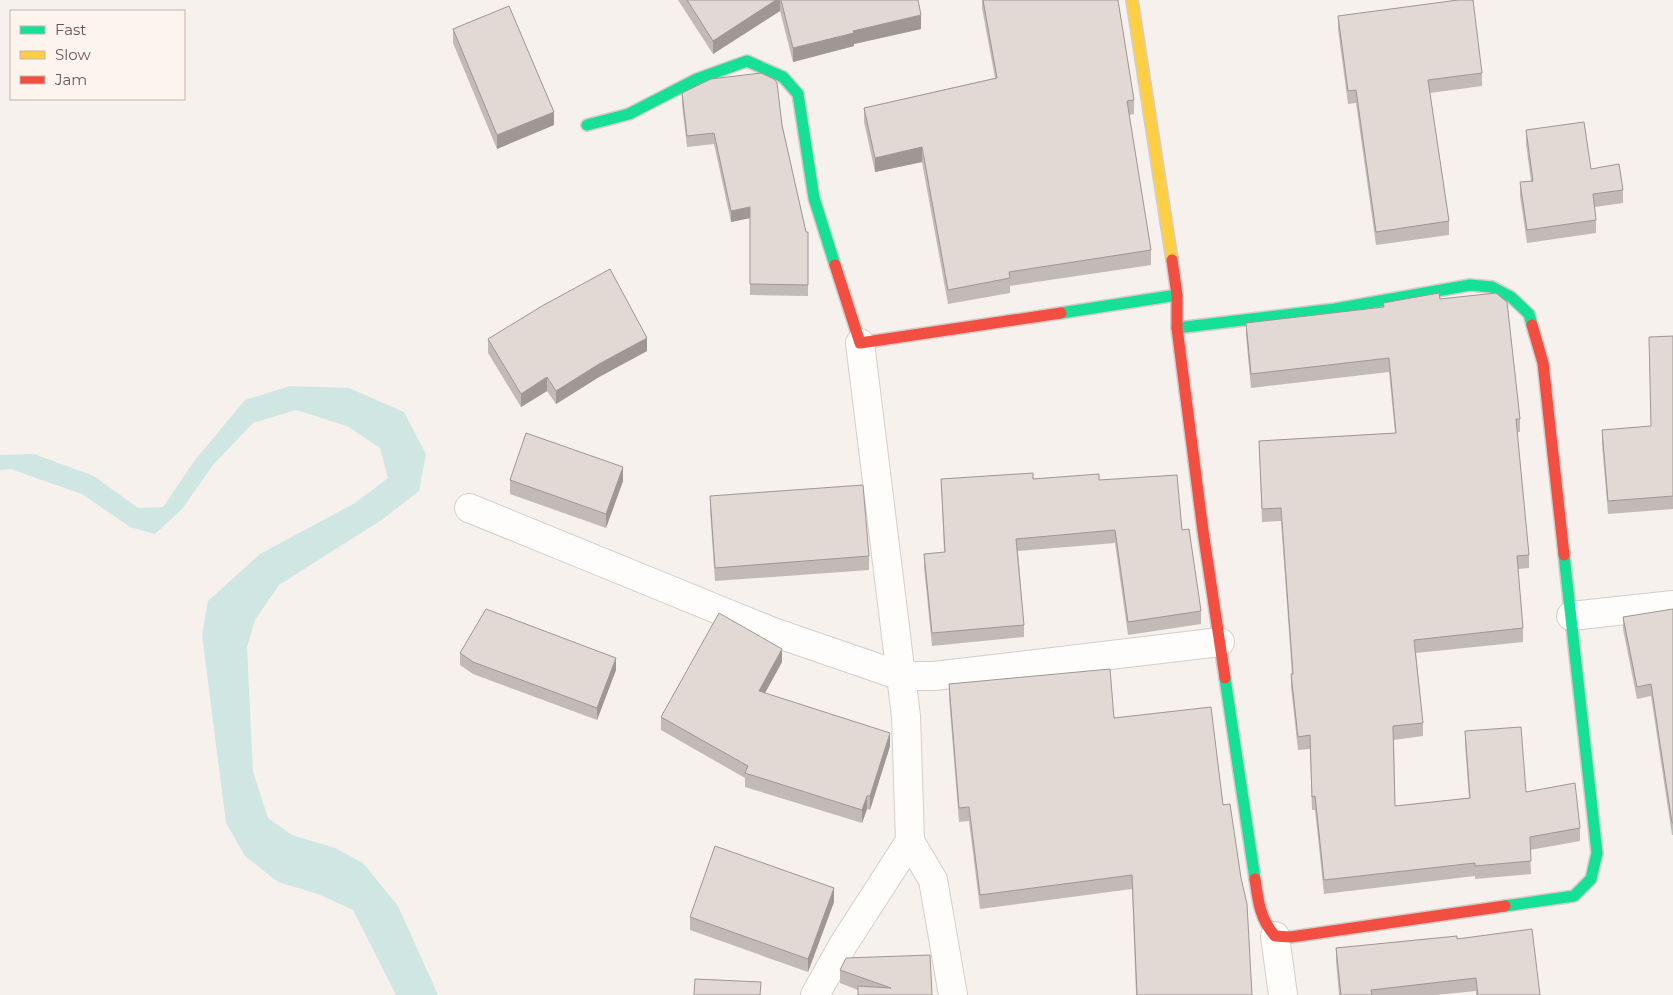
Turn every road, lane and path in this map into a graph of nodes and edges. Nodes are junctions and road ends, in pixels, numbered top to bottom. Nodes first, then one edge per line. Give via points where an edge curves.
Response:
1 (1132, 0) edge
2 (587, 125) dead end
3 (1177, 295) junction
4 (1177, 328) junction
5 (860, 343) junction
6 (470, 508) dead end
7 (1673, 605) edge
8 (1571, 616) junction
9 (1220, 642) junction
10 (901, 676) junction
11 (910, 841) junction
12 (1274, 936) junction
13 (815, 995) edge
14 (953, 995) edge
15 (1283, 995) edge

1 - 3 street
2 - 5 street via 629,114 697,78 746,61 783,78 798,94 814,198
3 - 4 street
3 - 5 street
4 - 8 street via 1336,308 1470,285 1492,287 1511,296 1529,314 1543,363
4 - 9 street
5 - 10 street
6 - 10 street via 773,632
7 - 8 street
8 - 12 street via 1597,853 1592,879 1574,896 1291,937
9 - 10 street via 934,676
9 - 12 street via 1259,906 1266,926
10 - 11 street via 906,716
11 - 13 street
11 - 14 street via 934,880
12 - 15 street

